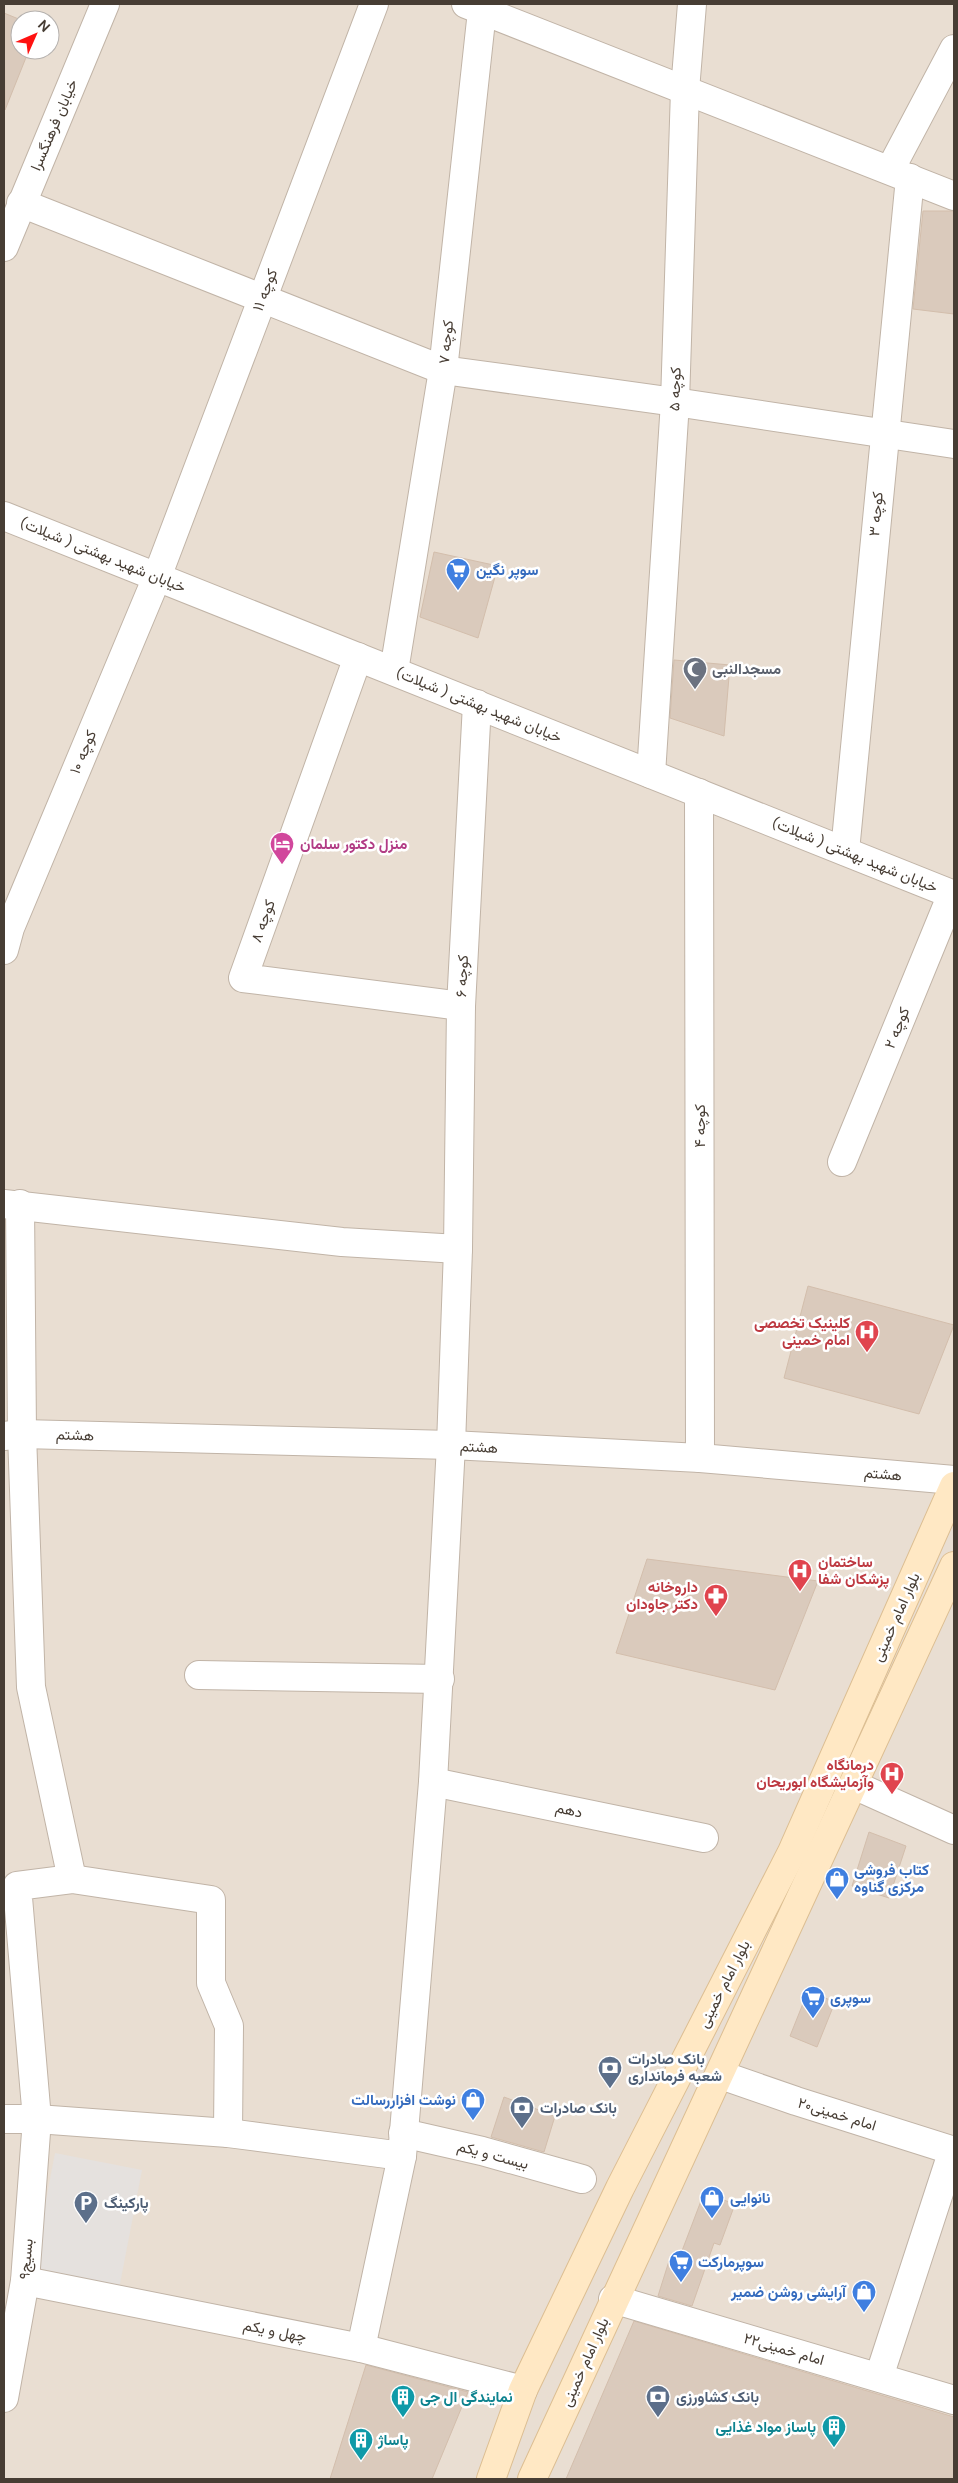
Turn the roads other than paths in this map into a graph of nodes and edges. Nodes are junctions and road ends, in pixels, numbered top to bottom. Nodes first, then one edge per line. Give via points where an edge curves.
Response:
1 (374, 4) edge
2 (692, 4) edge
3 (102, 5) edge
4 (474, 7) edge
5 (954, 49) edge
6 (685, 90) junction
7 (900, 174) junction
8 (954, 196) edge
9 (21, 203) junction
10 (4, 247) edge
11 (262, 299) junction
12 (442, 370) junction
13 (675, 402) junction
14 (884, 434) junction
15 (954, 444) edge
16 (4, 516) edge
17 (157, 577) junction
18 (358, 657) junction
19 (394, 671) junction
20 (477, 704) junction
21 (651, 774) junction
22 (699, 793) junction
23 (845, 851) junction
24 (953, 894) edge
25 (7, 939) edge
26 (461, 1006) junction
27 (842, 1162) dead end
28 (12, 1204) edge
29 (458, 1249) junction
30 (13, 1435) edge
31 (452, 1445) junction
32 (700, 1458) junction
33 (954, 1480) edge
34 (954, 1486) edge
35 (954, 1566) edge
36 (199, 1675) dead end
37 (440, 1679) junction
38 (433, 1782) junction
39 (854, 1785) junction
40 (954, 1830) edge
41 (704, 1838) dead end
42 (72, 1879) junction
43 (721, 2074) junction
44 (4, 2119) edge
45 (37, 2119) junction
46 (228, 2133) junction
47 (403, 2144) junction
48 (954, 2151) edge
49 (582, 2179) dead end
50 (24, 2281) junction
51 (613, 2299) junction
52 (548, 2338) junction
53 (361, 2348) junction
54 (588, 2356) junction
55 (879, 2377) junction
56 (523, 2390) junction
57 (4, 2398) edge
58 (954, 2400) edge
59 (491, 2479) edge
60 (532, 2479) edge

1 - 11 street, کوچه ۱۱
2 - 6 street, کوچه ۵
3 - 9 street, خیابان فرهنگسرا
4 - 6 street
4 - 12 street, کوچه ۷
5 - 7 street
6 - 7 street
6 - 13 street, کوچه ۵
7 - 8 street
7 - 14 street, کوچه ۳
9 - 10 street, خیابان فرهنگسرا
9 - 11 street
11 - 12 street
11 - 17 street, کوچه ۱۱
12 - 13 street
12 - 19 street, کوچه ۷
13 - 14 street
13 - 21 street, کوچه ۵
14 - 15 street
14 - 23 street, کوچه ۳
16 - 17 street, خیابان شهید بهشتی ( شیلات)
17 - 18 street, خیابان شهید بهشتی ( شیلات)
17 - 25 street, کوچه ۱۰
18 - 19 street, خیابان شهید بهشتی ( شیلات)
18 - 26 street, کوچه ۸ via 243,978
19 - 20 street, خیابان شهید بهشتی ( شیلات)
20 - 21 street, خیابان شهید بهشتی ( شیلات)
20 - 26 street, کوچه ۶
21 - 22 street, خیابان شهید بهشتی ( شیلات)
22 - 23 street, خیابان شهید بهشتی ( شیلات)
22 - 32 street, کوچه ۴
23 - 24 street, خیابان شهید بهشتی ( شیلات)
24 - 27 street, کوچه ۲
26 - 29 street, کوچه ۶
28 - 29 street via 342,1242
28 - 30 street
29 - 31 street, کوچه ۶
30 - 31 street, هشتم
30 - 42 street via 31,1687
31 - 32 street, هشتم
31 - 37 street, کوچه ۶
32 - 33 street, هشتم
34 - 52 main road, بلوار امام خمینی via 792,1852 620,2188
35 - 39 main road, بلوار امام خمینی
36 - 37 street
37 - 38 street, کوچه ۶
38 - 41 street, دهم
38 - 47 street, کوچه ۶
39 - 40 street
39 - 43 main road, بلوار امام خمینی
42 - 45 street, بسیج۹ via 17,1886
42 - 46 street via 211,1900 211,1983 229,2026
43 - 48 street, امام خمینی۲۰ via 796,2102
43 - 51 main road, بلوار امام خمینی
44 - 45 street, بیست و یکم
45 - 46 street, بیست و یکم
45 - 50 street, بسیج۹
46 - 47 street, بیست و یکم
47 - 49 street, بیست و یکم via 482,2151
47 - 53 street, کوچه ۶
48 - 55 street
50 - 53 street, چهل و یکم
50 - 57 street, بسیج۹
51 - 54 main road, بلوار امام خمینی
51 - 55 street, امام خمینی۲۲
52 - 54 main road
52 - 56 main road, بلوار امام خمینی
53 - 56 street, چهل و یکم
54 - 60 main road, بلوار امام خمینی
55 - 58 street, امام خمینی۲۲
56 - 59 main road, بلوار امام خمینی

